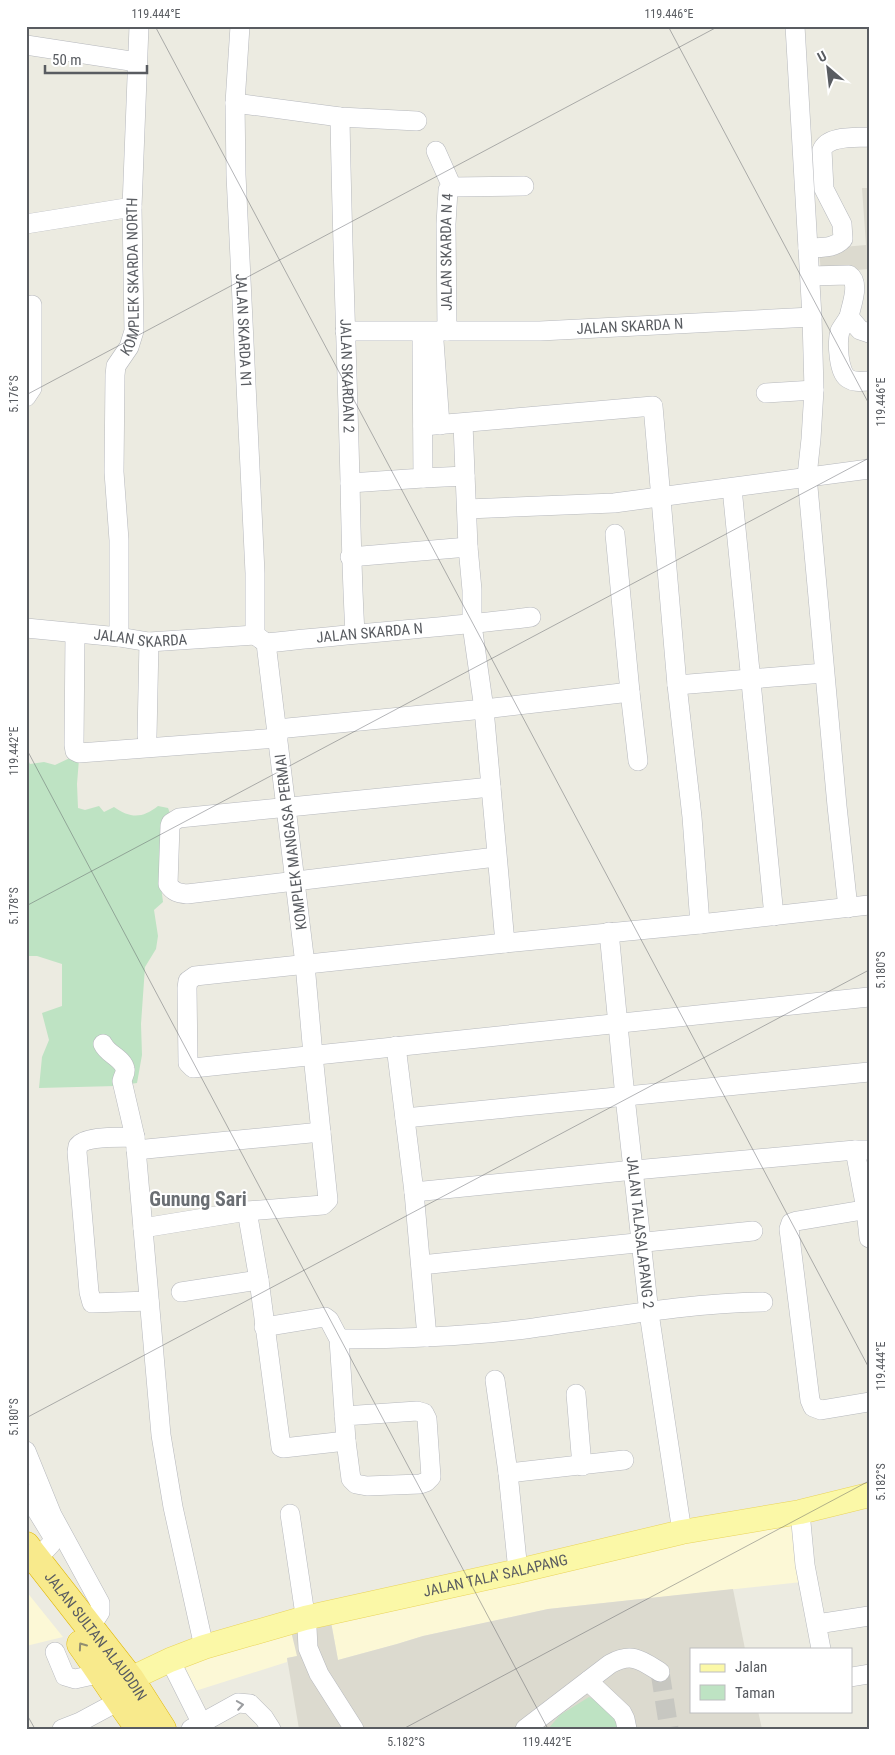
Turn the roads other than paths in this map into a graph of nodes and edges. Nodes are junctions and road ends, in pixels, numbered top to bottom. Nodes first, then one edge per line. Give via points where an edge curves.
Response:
1 (139, 26) edge
2 (240, 26) edge
3 (795, 26) edge
4 (26, 45) edge
5 (137, 62) junction
6 (235, 103) junction
7 (340, 117) junction
8 (418, 121) dead end
9 (869, 137) edge
10 (436, 151) dead end
11 (524, 186) dead end
12 (452, 187) junction
13 (132, 208) junction
14 (26, 224) edge
15 (808, 248) junction
16 (810, 276) junction
17 (29, 306) edge
18 (812, 317) junction
19 (849, 318) junction
20 (344, 331) junction
21 (447, 331) junction
22 (869, 333) edge
23 (869, 381) edge
24 (430, 383) dead end
25 (814, 390) junction
26 (766, 393) dead end
27 (26, 397) edge
28 (463, 424) junction
29 (432, 426) junction
30 (869, 469) edge
31 (465, 476) junction
32 (807, 476) junction
33 (423, 478) junction
34 (350, 483) junction
35 (732, 488) junction
36 (660, 497) junction
37 (467, 509) junction
38 (615, 534) dead end
39 (468, 546) junction
40 (350, 557) junction
41 (531, 617) dead end
42 (472, 624) junction
43 (26, 628) edge
44 (75, 633) junction
45 (354, 633) junction
46 (119, 637) junction
47 (260, 639) junction
48 (149, 642) junction
49 (824, 673) junction
50 (751, 679) junction
51 (677, 685) junction
52 (630, 692) junction
53 (484, 709) junction
54 (278, 734) junction
55 (147, 736) dead end
56 (638, 761) dead end
57 (491, 787) junction
58 (286, 807) junction
59 (496, 858) junction
60 (296, 881) junction
61 (869, 905) edge
62 (848, 908) junction
63 (774, 916) junction
64 (700, 924) junction
65 (609, 932) junction
66 (506, 943) junction
67 (305, 964) junction
68 (869, 998) edge
69 (618, 1022) junction
70 (103, 1044) dead end
71 (396, 1046) junction
72 (313, 1055) junction
73 (869, 1072) edge
74 (625, 1097) junction
75 (405, 1118) junction
76 (321, 1132) junction
77 (135, 1144) junction
78 (862, 1150) edge
79 (633, 1170) junction
80 (414, 1192) junction
81 (867, 1209) edge
82 (246, 1211) junction
83 (143, 1228) junction
84 (753, 1232) dead end
85 (869, 1238) edge
86 (641, 1242) junction
87 (421, 1265) junction
88 (259, 1280) junction
89 (181, 1292) dead end
90 (149, 1300) junction
91 (763, 1302) dead end
92 (649, 1313) junction
93 (264, 1327) junction
94 (427, 1337) junction
95 (339, 1340) junction
96 (495, 1380) dead end
97 (576, 1394) dead end
98 (869, 1402) edge
99 (344, 1416) junction
100 (346, 1442) junction
101 (26, 1451) edge
102 (624, 1460) dead end
103 (582, 1466) junction
104 (508, 1473) junction
105 (26, 1493) edge
106 (869, 1495) edge
107 (800, 1512) junction
108 (290, 1514) dead end
109 (42, 1521) junction
110 (682, 1532) junction
111 (26, 1534) edge
112 (28, 1561) edge
113 (518, 1571) junction
114 (869, 1616) edge
115 (305, 1618) junction
116 (817, 1624) junction
117 (90, 1626) junction
118 (204, 1647) junction
119 (821, 1648) edge
120 (55, 1652) dead end
121 (170, 1660) junction
122 (660, 1672) dead end
123 (102, 1673) junction
124 (869, 1674) edge
125 (852, 1677) edge
126 (588, 1681) junction
127 (124, 1690) junction
128 (262, 1725) edge
129 (196, 1726) edge
130 (62, 1729) edge
131 (140, 1729) edge
132 (162, 1729) edge
133 (354, 1729) edge
134 (526, 1729) edge
135 (627, 1729) edge

1 - 5 street, KOMPLEK SKARDA NORTH
2 - 6 street, JALAN SKARDA N1
3 - 15 street
4 - 5 street
5 - 13 street, KOMPLEK SKARDA NORTH
6 - 7 street
6 - 47 street, JALAN SKARDA N1 via 238,246
7 - 8 street
7 - 20 street, JALAN SKARDAN 2
9 - 15 street via 830,140 824,145 824,189 842,224 843,240 831,246
10 - 12 street
11 - 12 street, JALAN SKARDA N 4
12 - 21 street, JALAN SKARDA N 4 via 448,190 446,224
13 - 14 street
13 - 46 street, KOMPLEK SKARDA NORTH via 134,331 129,347 116,366 115,375
15 - 16 street
16 - 18 street
16 - 19 street via 853,277 855,285
17 - 27 street via 32,388
18 - 21 street, JALAN SKARDA N via 540,331
18 - 25 street
19 - 22 street via 860,330
19 - 23 street via 840,331 842,372 855,382
20 - 21 street
20 - 34 street, JALAN SKARDAN 2
24 - 29 street
25 - 26 street
25 - 32 street
28 - 29 street
28 - 31 street
28 - 36 street via 653,406
29 - 33 street
30 - 32 street
31 - 33 street
31 - 37 street
32 - 35 street
32 - 49 street
33 - 34 street
34 - 40 street, JALAN SKARDAN 2
35 - 36 street
35 - 50 street
36 - 37 street via 614,503
36 - 51 street
37 - 39 street
38 - 52 street
39 - 40 street
39 - 42 street
40 - 45 street, JALAN SKARDAN 2
41 - 42 street, JALAN SKARDA N
42 - 45 street, JALAN SKARDA N
42 - 53 street
43 - 44 street, JALAN SKARDA
44 - 46 street, JALAN SKARDA
44 - 54 street via 74,745 79,753
45 - 47 street, JALAN SKARDA N
46 - 48 street, JALAN SKARDA
47 - 48 street, JALAN SKARDA
47 - 54 street, KOMPLEK MANGASA PERMAI
48 - 55 street
49 - 50 street
49 - 62 street
50 - 51 street
50 - 63 street
51 - 64 street
52 - 53 street
52 - 56 street
53 - 54 street
53 - 57 street
54 - 58 street, KOMPLEK MANGASA PERMAI
57 - 58 street
57 - 59 street
58 - 60 street, KOMPLEK MANGASA PERMAI
58 - 60 street via 176,819 170,826 168,884 173,891 187,894
59 - 60 street
59 - 66 street
60 - 67 street, KOMPLEK MANGASA PERMAI
61 - 62 street
62 - 63 street
63 - 64 street
64 - 65 street
65 - 66 street
65 - 69 street, JALAN TALASALAPANG 2
66 - 67 street
67 - 72 street, KOMPLEK MANGASA PERMAI
67 - 72 street via 192,977 187,988 188,1063 193,1068
68 - 69 street
69 - 71 street
69 - 74 street, JALAN TALASALAPANG 2
70 - 77 street via 124,1066 122,1081
71 - 72 street
71 - 75 street
72 - 76 street, KOMPLEK MANGASA PERMAI
73 - 74 street
74 - 75 street
74 - 79 street, JALAN TALASALAPANG 2
75 - 80 street
76 - 77 street
76 - 82 street, KOMPLEK MANGASA PERMAI via 328,1202
77 - 83 street
77 - 90 street via 85,1140 78,1146 85,1249 92,1303
78 - 79 street
78 - 81 street
79 - 80 street
79 - 86 street, JALAN TALASALAPANG 2
80 - 87 street
81 - 85 street
81 - 98 street via 797,1221 791,1223 789,1229 813,1407 821,1410
82 - 83 street
82 - 88 street
83 - 90 street
84 - 86 street
86 - 87 street
86 - 92 street, JALAN TALASALAPANG 2
87 - 94 street
88 - 89 street
88 - 93 street
90 - 118 street via 165,1463
91 - 92 street
92 - 94 street
92 - 110 street, JALAN TALASALAPANG 2
93 - 95 street via 325,1318
93 - 100 street via 281,1447
94 - 95 street
95 - 99 street
96 - 104 street
97 - 103 street
99 - 100 street
99 - 100 street via 424,1413 431,1477 420,1484 356,1484 352,1479
101 - 117 street via 52,1515 100,1603 100,1612
102 - 103 street
103 - 104 street
104 - 113 street
105 - 109 street
106 - 107 main road, JALAN TALA' SALAPANG
107 - 110 main road, JALAN TALA' SALAPANG
107 - 116 street
108 - 115 street
109 - 111 street
109 - 112 street via 53,1541
110 - 113 main road, JALAN TALA' SALAPANG
112 - 117 highway, JALAN SULTAN ALAUDDIN
123 -> 112 highway, JALAN SULTAN ALAUDDIN
113 - 115 main road, JALAN TALA' SALAPANG
114 - 116 street
115 - 118 main road, JALAN TALA' SALAPANG
115 - 133 street via 308,1648 314,1662
116 - 119 street
117 - 127 highway, JALAN SULTAN ALAUDDIN
118 - 121 main road, JALAN TALA' SALAPANG
120 - 123 street via 65,1676 75,1680
121 - 127 main road, JALAN TALA' SALAPANG
121 - 129 street
122 - 126 street via 643,1661 626,1657 610,1664
123 - 127 highway, JALAN SULTAN ALAUDDIN
124 - 125 street
126 - 134 street
126 - 135 street via 622,1713
127 - 130 street via 80,1722
127 - 131 highway, JALAN SULTAN ALAUDDIN
127 - 132 highway, JALAN SULTAN ALAUDDIN
129 -> 128 street via 238,1703 250,1704

